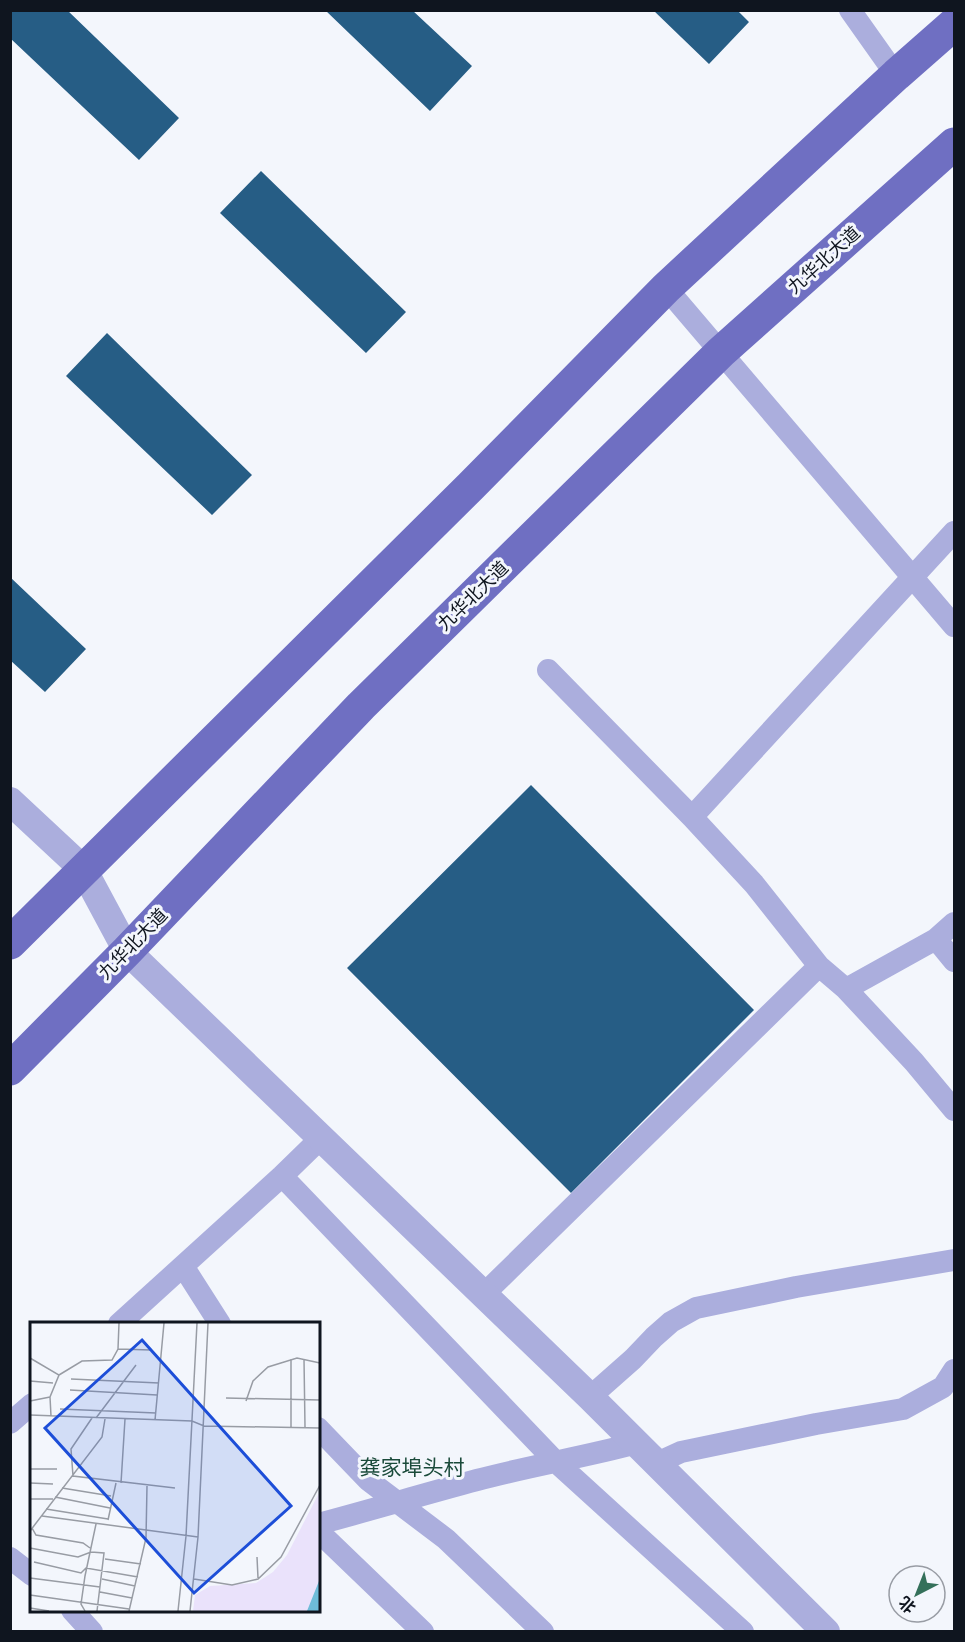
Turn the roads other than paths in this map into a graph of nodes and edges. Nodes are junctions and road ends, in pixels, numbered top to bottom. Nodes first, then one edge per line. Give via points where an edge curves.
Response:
1 (850, 10) edge
2 (954, 24) edge
3 (896, 75) junction
4 (954, 144) edge
5 (666, 288) junction
6 (721, 352) junction
7 (954, 532) edge
8 (914, 578) junction
9 (954, 626) edge
10 (548, 670) dead end
11 (10, 801) edge
12 (692, 817) junction
13 (83, 869) junction
14 (954, 923) edge
15 (936, 939) junction
16 (10, 943) edge
17 (127, 951) junction
18 (954, 961) edge
19 (819, 966) junction
20 (846, 989) junction
21 (10, 1069) edge
22 (954, 1110) edge
23 (321, 1138) junction
24 (282, 1176) junction
25 (954, 1260) edge
26 (183, 1266) junction
27 (484, 1294) junction
28 (121, 1322) edge
29 (219, 1322) edge
30 (954, 1370) edge
31 (590, 1397) junction
32 (30, 1406) edge
33 (10, 1423) edge
34 (320, 1430) edge
35 (637, 1443) junction
36 (555, 1461) junction
37 (657, 1463) junction
38 (400, 1503) junction
39 (320, 1523) edge
40 (320, 1533) edge
41 (10, 1558) edge
42 (30, 1573) edge
43 (73, 1612) edge
44 (92, 1632) edge
45 (423, 1632) edge
46 (543, 1632) edge
47 (743, 1632) edge
48 (826, 1632) edge

1 - 3 street
2 - 3 main road
3 - 5 main road
4 - 6 main road, 九华北大道
5 - 6 street
5 - 13 main road
6 - 8 street
6 - 17 main road, 九华北大道 via 361,706
7 - 8 street
8 - 9 street
8 - 12 street
10 - 12 street
11 - 13 street
12 - 19 street via 754,884
13 - 16 main road
13 - 17 street
14 - 15 street
15 - 18 street
15 - 20 street
17 - 21 main road, 九华北大道
17 - 23 street
19 - 20 street
19 - 27 street
20 - 22 street
23 - 24 street
23 - 27 street
24 - 26 street
24 - 36 street
25 - 31 street via 696,1308 654,1337
26 - 28 street
26 - 29 street
27 - 31 street
30 - 37 street via 943,1387 903,1409 681,1452
31 - 35 street
32 - 33 street
34 - 38 street via 368,1480
35 - 36 street
35 - 37 street
36 - 38 street
36 - 47 street
37 - 48 street
38 - 39 street
38 - 46 street via 446,1539
40 - 45 street
41 - 42 street
43 - 44 street

